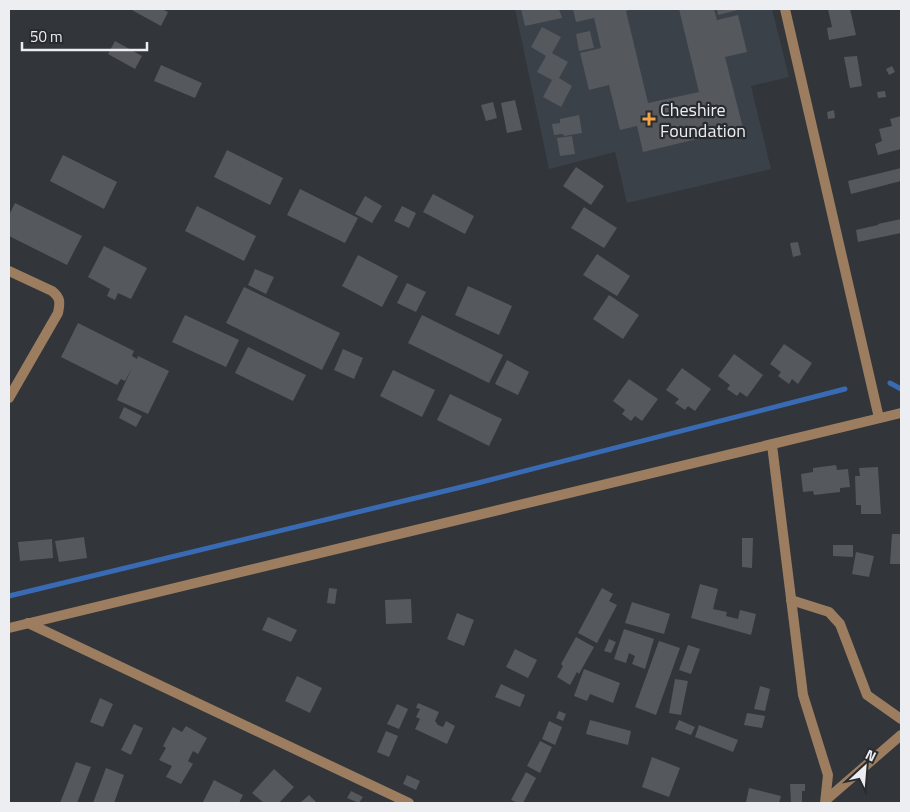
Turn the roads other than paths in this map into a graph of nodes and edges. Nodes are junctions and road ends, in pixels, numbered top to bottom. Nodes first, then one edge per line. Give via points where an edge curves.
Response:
1 (785, 9) edge
2 (9, 271) edge
3 (9, 398) edge
4 (901, 413) edge
5 (879, 418) junction
6 (772, 445) junction
7 (791, 600) junction
8 (28, 623) junction
9 (9, 628) edge
10 (901, 719) edge
11 (901, 735) edge
12 (826, 802) edge
13 (409, 803) edge

1 - 5 street
2 - 3 street via 52,291 60,303 58,313
4 - 5 street
5 - 6 street
6 - 7 street
6 - 8 street
7 - 10 street via 829,612 840,624 867,696
7 - 12 street via 803,695 827,769
8 - 9 street
8 - 13 street
11 - 12 street

